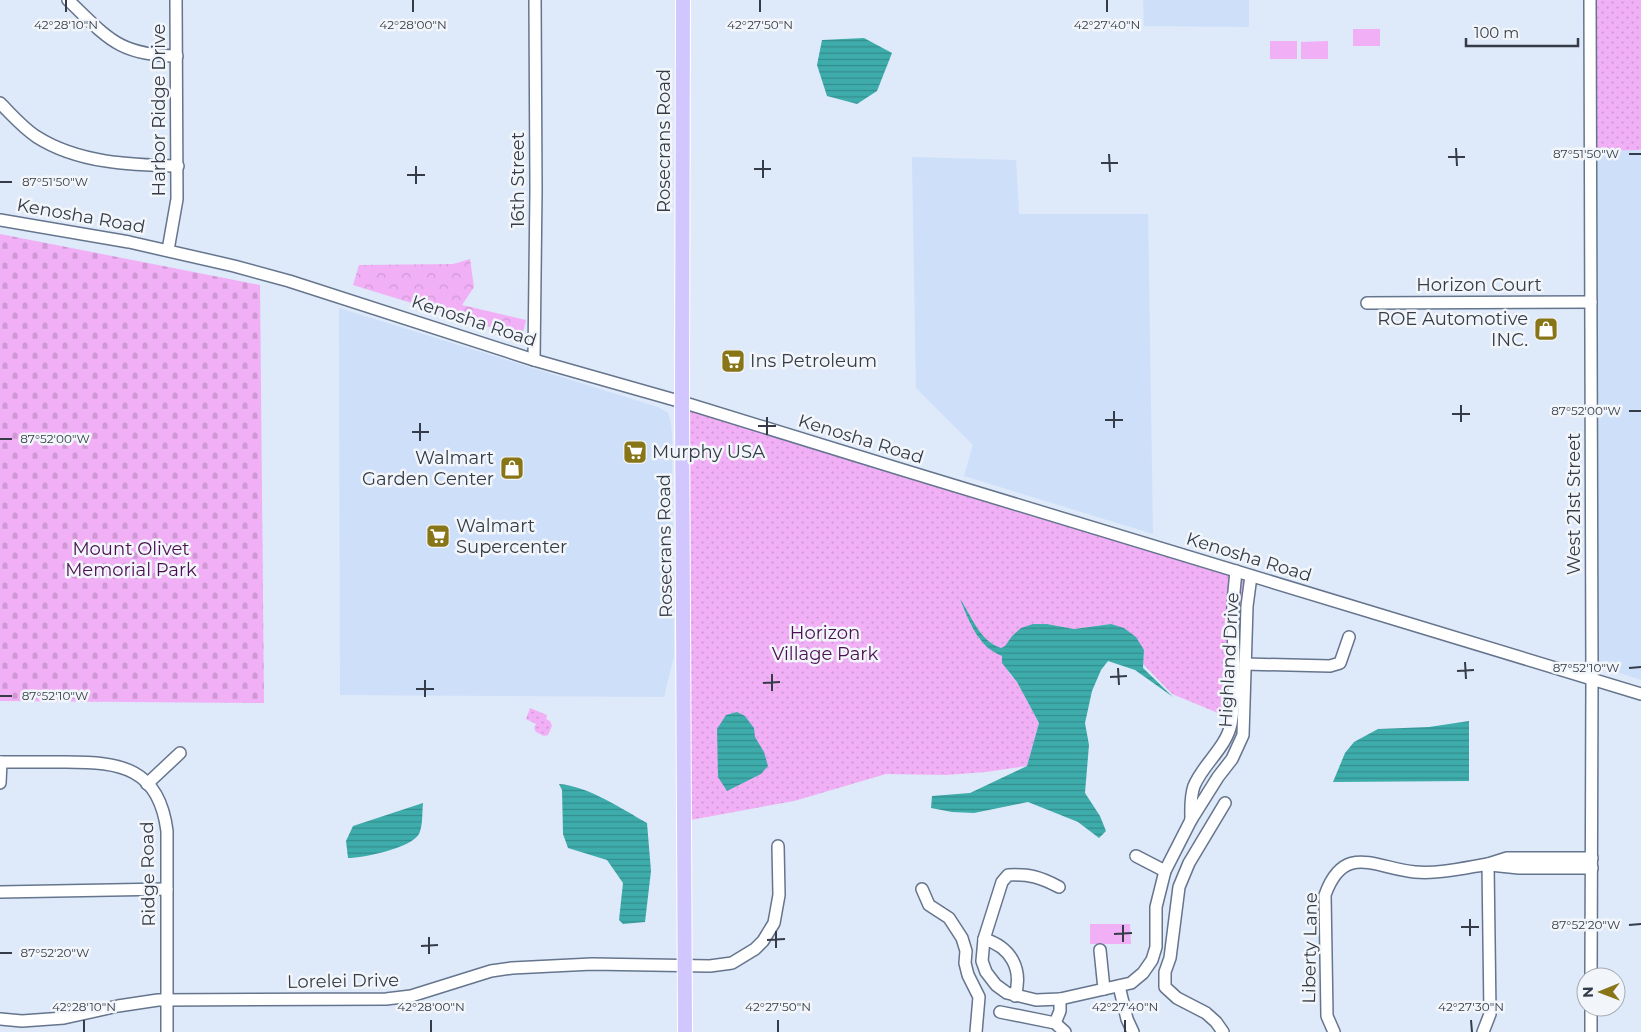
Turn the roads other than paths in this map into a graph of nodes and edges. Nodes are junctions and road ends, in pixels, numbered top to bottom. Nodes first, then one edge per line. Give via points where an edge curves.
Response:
1 (68, 0) edge
2 (176, 0) edge
3 (535, 0) edge
4 (683, 0) edge
5 (1590, 0) edge
6 (177, 56) junction
7 (0, 103) edge
8 (178, 166) junction
9 (0, 220) edge
10 (168, 250) junction
11 (1591, 302) junction
12 (1367, 304) dead end
13 (534, 360) junction
14 (682, 402) junction
15 (1236, 572) junction
16 (1251, 576) junction
17 (1349, 637) dead end
18 (1245, 664) junction
19 (1592, 679) junction
20 (1641, 694) edge
21 (180, 753) dead end
22 (0, 762) edge
23 (0, 783) edge
24 (147, 784) junction
25 (1225, 803) dead end
26 (1191, 820) junction
27 (778, 846) dead end
28 (1136, 856) dead end
29 (1592, 863) junction
30 (1488, 864) junction
31 (1165, 871) junction
32 (1059, 887) dead end
33 (167, 889) junction
34 (922, 889) dead end
35 (0, 892) edge
36 (1156, 923) junction
37 (1174, 923) junction
38 (984, 939) junction
39 (1100, 950) dead end
40 (684, 965) junction
41 (1591, 967) edge
42 (986, 972) junction
43 (970, 979) junction
44 (1119, 986) junction
45 (1104, 989) junction
46 (1015, 996) junction
47 (1060, 999) junction
48 (167, 1000) junction
49 (1000, 1012) dead end
50 (1591, 1017) edge
51 (0, 1019) edge
52 (1055, 1023) junction
53 (167, 1032) edge
54 (685, 1032) edge
55 (976, 1032) edge
56 (1065, 1032) edge
57 (1133, 1032) edge
58 (1223, 1032) edge
59 (1334, 1032) edge
60 (1482, 1032) edge
61 (1591, 1032) edge

1 - 6 street via 106,36 126,49 153,56
2 - 6 street, Harbor Ridge Drive
3 - 13 street, 16th Street
4 - 14 main road, Rosecrans Road
5 - 11 street, West 21st Street
6 - 8 street, Harbor Ridge Drive
7 - 8 street via 35,136 62,150 138,165
8 - 10 street, Harbor Ridge Drive via 177,199
9 - 10 street, Kenosha Road
10 - 13 street, Kenosha Road via 322,291
11 - 12 street, Horizon Court
11 - 19 street, West 21st Street
13 - 14 street, Kenosha Road
14 - 15 street, Kenosha Road
14 - 40 main road, Rosecrans Road
15 - 16 street, Kenosha Road
15 - 26 street, Highland Drive via 1233,602 1234,695 1230,724 1228,734 1195,784 1191,796
16 - 18 street, Highland Drive
16 - 19 street, Kenosha Road
17 - 18 street via 1340,663 1330,666
18 - 26 street, Highland Drive via 1244,735 1232,759
19 - 20 street, Kenosha Road
19 - 29 street, West 21st Street
21 - 24 street
22 - 23 street
22 - 24 street, Ridge Road via 109,764 124,767
24 - 33 street, Ridge Road via 158,797 165,815
25 - 37 street via 1189,863 1179,887
26 - 31 street, Highland Drive
27 - 40 street, Lorelei Drive via 778,905 774,923 763,941 748,955 732,963
28 - 31 street
29 - 30 street, Liberty Lane via 1519,868
29 - 41 street, West 21st Street
30 - 59 street, Liberty Lane via 1415,872 1360,861 1343,866 1330,879 1325,895 1327,1016
30 - 60 street via 1490,1014
31 - 36 street, Highland Drive via 1156,906
32 - 38 street via 1027,874 1008,876 1002,882
33 - 35 street
33 - 48 street, Ridge Road
34 - 43 street via 929,905 949,918 962,938
36 - 37 street
36 - 44 street, Highland Drive via 1156,947 1152,960 1131,983
37 - 58 street via 1165,987 1177,998 1206,1013
38 - 42 street via 982,961
38 - 46 street via 1001,946 1013,960 1018,978
39 - 45 street
40 - 48 street, Lorelei Drive via 592,964 512,968 410,996 386,999
40 - 54 main road, Rosecrans Road
42 - 43 street
42 - 46 street, Highland Drive via 996,985
43 - 55 street via 979,997
44 - 45 street, Highland Drive
44 - 57 street
45 - 47 street, Highland Drive
46 - 47 street, Highland Drive via 1036,1000
47 - 52 street
48 - 51 street, Lorelei Drive via 139,1002 64,1018
48 - 53 street, Ridge Road
49 - 52 street
50 - 61 street
52 - 56 street

